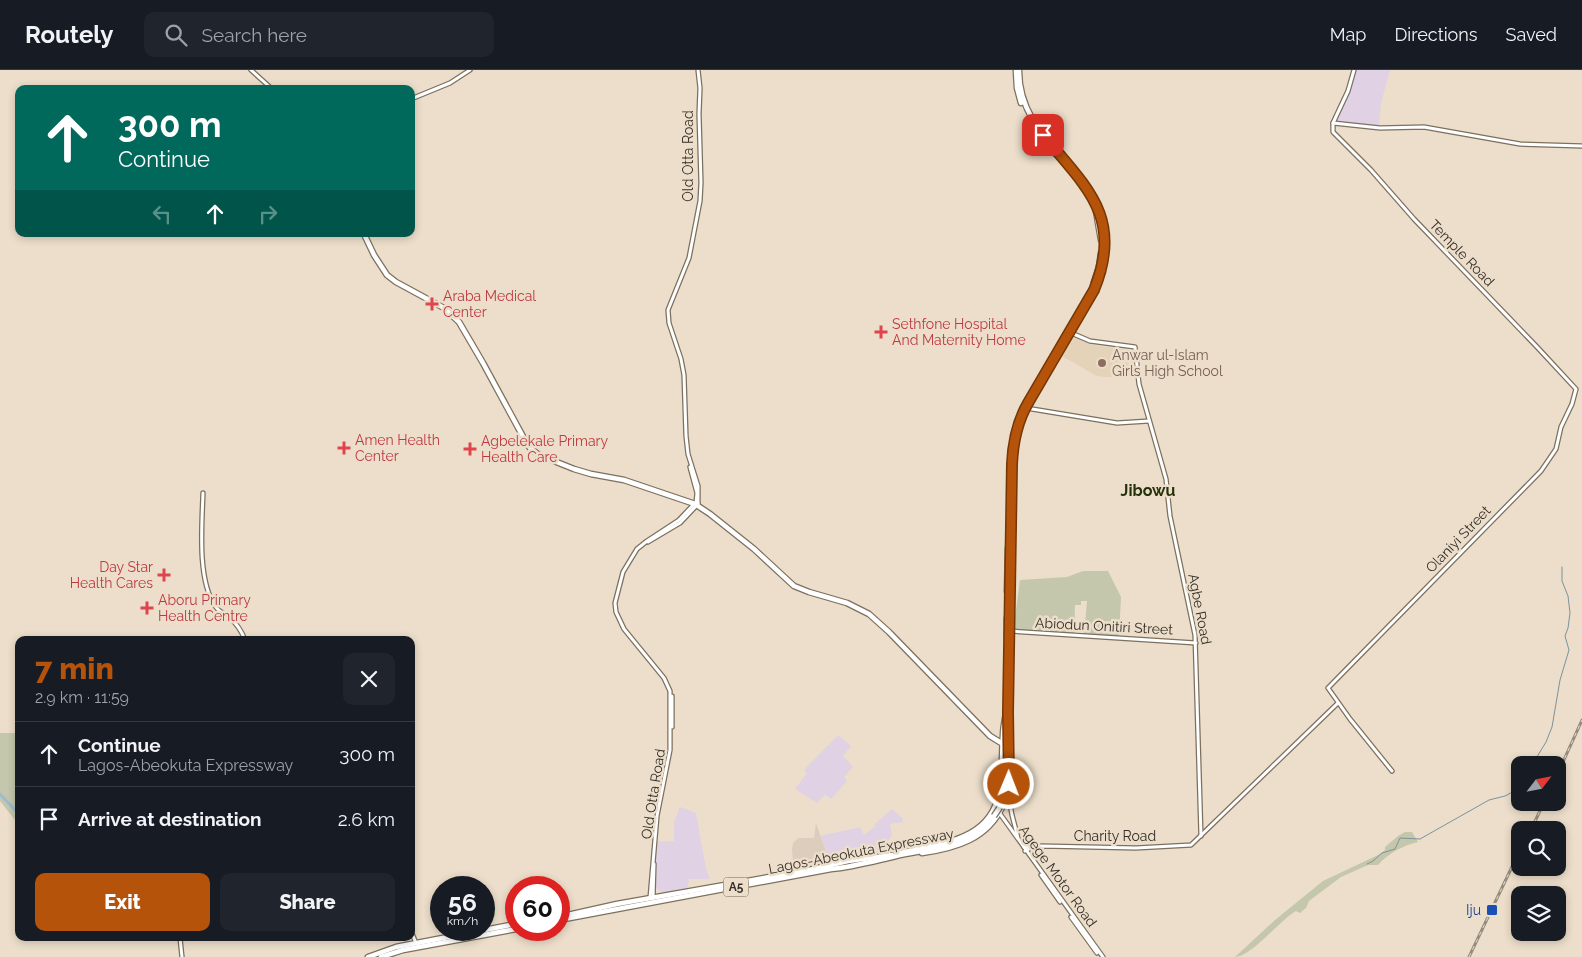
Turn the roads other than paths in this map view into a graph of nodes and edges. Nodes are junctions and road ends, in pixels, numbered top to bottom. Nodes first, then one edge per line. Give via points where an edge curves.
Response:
1 (249, 70) edge
2 (469, 70) edge
3 (697, 70) edge
4 (1018, 70) edge
5 (1354, 70) edge
6 (266, 85) edge
7 (415, 96) edge
8 (1333, 124) junction
9 (1582, 146) edge
10 (367, 237) edge
11 (1069, 332) junction
12 (1576, 389) joint
13 (1025, 407) junction
14 (1149, 421) junction
15 (203, 493) dead end
16 (696, 504) junction
17 (1010, 631) junction
18 (243, 636) edge
19 (1196, 643) junction
20 (1338, 703) junction
21 (1007, 712) junction
22 (1003, 744) junction
23 (1392, 771) dead end
24 (1008, 789) junction
25 (996, 811) junction
26 (1006, 824) junction
27 (1201, 838) junction
28 (1019, 841) junction
29 (1023, 846) junction
30 (1033, 848) junction
31 (1026, 852) junction
32 (896, 855) junction
33 (651, 899) junction
34 (570, 916) edge
35 (570, 917) edge
36 (505, 926) edge
37 (505, 931) edge
38 (180, 941) edge
39 (416, 943) joint
40 (400, 948) junction
41 (182, 957) edge
42 (368, 957) edge
43 (381, 957) edge
44 (1102, 957) edge

1 - 6 street
2 - 7 street
3 - 16 street, Old Otta Road via 698,200 687,258 667,306 670,335 680,364 684,438 698,490
4 - 11 main road via 1026,109 1037,128 1084,183 1102,221 1104,245 1099,277
4 - 21 main road via 1017,88 1025,114 1089,195 1096,210 1101,239 1099,267 1092,286 1025,402 1011,443
5 - 8 street
8 - 9 street via 1424,127 1520,144
8 - 12 street, Temple Road via 1333,132
10 - 16 main road via 389,274 445,306 462,324 531,448 586,471
11 - 13 main road
11 - 14 street, Agbe Road via 1090,341 1135,347 1139,384
12 - 20 street, Olaniyi Street via 1556,449 1541,470 1328,688
13 - 14 street via 1117,423
13 - 17 main road via 1012,454
14 - 19 street, Agbe Road via 1166,479
15 - 18 street via 203,569 214,606 239,627
16 - 22 main road via 800,589 852,605 875,619 990,736
16 - 33 street, Old Otta Road via 687,517 639,550 627,570 617,603 627,631 667,678 672,690 671,754 658,816
16 - 33 street, Old Otta Road via 680,520 637,550 624,572 615,603 624,629 650,658 670,688 669,754 660,796
17 - 19 street, Abiodun Onitiri Street
17 - 21 main road
19 - 27 street, Agbe Road
20 - 23 street
20 - 27 street
21 - 22 main road
21 - 24 main road
21 - 25 main road via 1005,779
22 - 25 main road
24 - 25 main road
24 - 28 street
25 - 26 street, Agege Motor Road
25 - 32 main road, Lagos-Abeokuta Expressway / A5 via 981,828 961,840
26 - 28 street, Agege Motor Road
26 - 31 street, Agege Motor Road
27 - 30 street, Charity Road via 1189,847 1175,849
28 - 29 street, Agege Motor Road
29 - 30 street, Charity Road
29 - 31 street, Agege Motor Road
30 - 31 street
31 - 44 street, Agege Motor Road
32 - 33 main road, Lagos-Abeokuta Expressway / A5 via 848,861
32 - 35 main road, Lagos-Abeokuta Expressway / A5 via 858,866
33 - 34 main road, Lagos-Abeokuta Expressway / A5
36 - 39 main road
37 - 40 main road
38 - 41 street
39 - 40 main road
40 - 42 main road
40 - 43 main road

